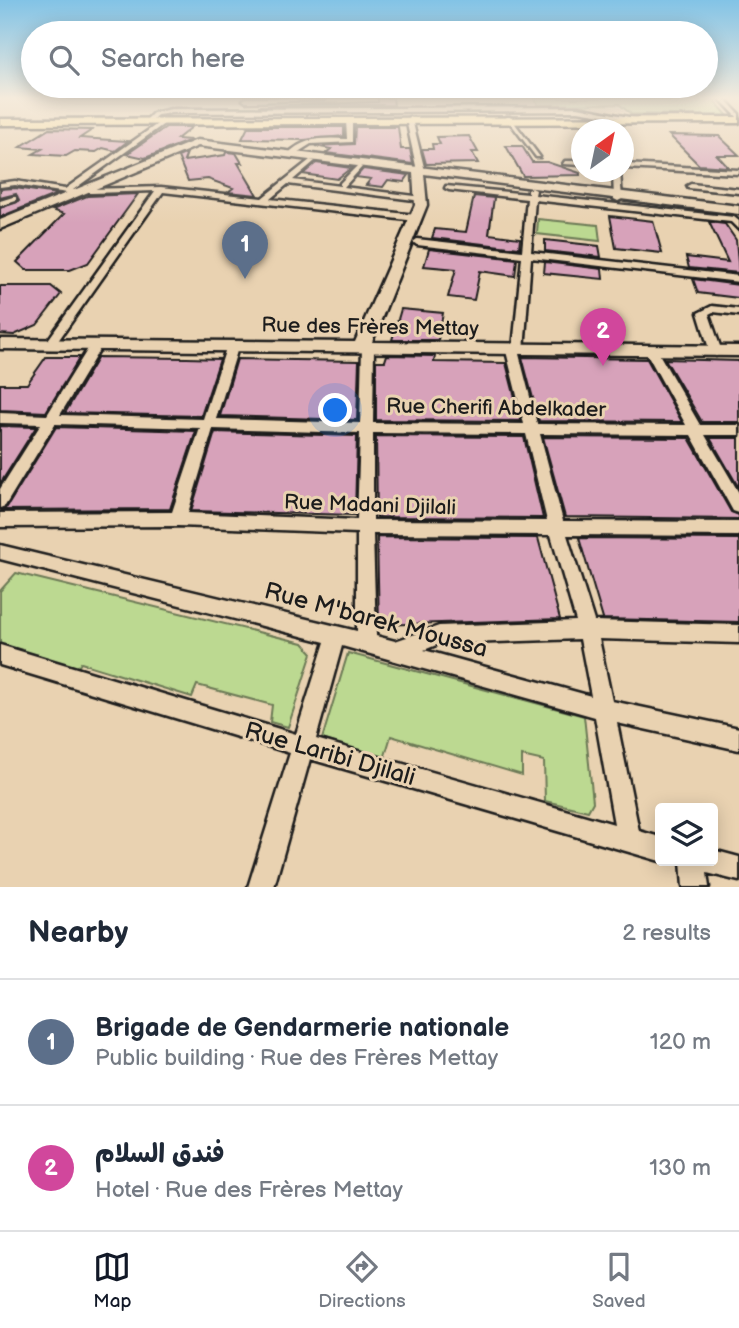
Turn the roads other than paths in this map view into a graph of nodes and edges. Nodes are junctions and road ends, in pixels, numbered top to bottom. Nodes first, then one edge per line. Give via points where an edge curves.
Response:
1 (133, 139) edge
2 (202, 139) edge
3 (350, 139) edge
4 (413, 139) edge
5 (525, 139) edge
6 (197, 144) junction
7 (290, 155) junction
8 (538, 156) dead end
9 (312, 161) junction
10 (565, 163) dead end
11 (571, 163) edge
12 (358, 167) junction
13 (634, 167) edge
14 (686, 170) junction
15 (739, 172) edge
16 (422, 173) junction
17 (287, 182) junction
18 (617, 182) edge
19 (447, 183) junction
20 (2, 184) edge
21 (343, 185) dead end
22 (691, 186) junction
23 (161, 189) junction
24 (532, 190) junction
25 (73, 191) junction
26 (92, 191) junction
27 (739, 191) edge
28 (426, 196) junction
29 (618, 197) junction
30 (13, 199) dead end
31 (263, 201) junction
32 (0, 204) edge
33 (696, 205) junction
34 (739, 212) edge
35 (416, 218) junction
36 (0, 228) edge
37 (739, 228) edge
38 (417, 242) junction
39 (528, 255) junction
40 (739, 279) edge
41 (739, 312) edge
42 (0, 344) edge
43 (49, 346) junction
44 (95, 347) junction
45 (232, 348) junction
46 (368, 348) junction
47 (515, 351) junction
48 (739, 351) edge
49 (652, 352) junction
50 (716, 352) junction
51 (0, 418) edge
52 (51, 419) junction
53 (206, 425) junction
54 (368, 428) junction
55 (534, 430) junction
56 (696, 430) junction
57 (739, 430) edge
58 (0, 502) edge
59 (739, 507) edge
60 (178, 519) junction
61 (0, 520) edge
62 (365, 527) junction
63 (739, 529) edge
64 (557, 530) junction
65 (0, 552) edge
66 (588, 630) junction
67 (739, 634) edge
68 (336, 635) junction
69 (367, 643) junction
70 (394, 651) junction
71 (0, 655) edge
72 (605, 710) junction
73 (739, 739) edge
74 (305, 747) junction
75 (629, 841) junction
76 (655, 848) edge
77 (718, 864) edge
78 (694, 866) edge
79 (739, 869) edge
80 (261, 887) edge
81 (696, 887) edge

1 - 25 street
2 - 6 street
3 - 7 street via 308,141
4 - 16 street
5 - 8 street
6 - 7 street
6 - 9 street
6 - 25 street
6 - 26 street
7 - 16 street
9 - 12 street
9 - 17 street
10 - 11 street
12 - 16 street
12 - 21 street
13 - 14 street
14 - 15 street
14 - 22 street
16 - 19 street
16 - 24 street
16 - 28 street
17 - 28 street
17 - 31 street
18 - 29 street
19 - 24 street
19 - 28 street
20 - 25 street
22 - 27 street
22 - 33 street
23 - 26 street
23 - 31 street
23 - 43 street
24 - 29 street
24 - 37 street via 734,220
24 - 39 street
25 - 36 street
26 - 36 street
28 - 35 street
28 - 38 street via 430,205
29 - 33 street
29 - 34 street
30 - 32 street
31 - 35 street
33 - 34 street
35 - 46 street
38 - 39 street
38 - 46 street
39 - 40 street
39 - 47 street
41 - 50 street via 712,309 703,313
42 - 43 street, Rue des Frères Mettay
43 - 44 street, Rue des Frères Mettay
44 - 45 street, Rue des Frères Mettay
44 - 52 street
45 - 46 street, Rue des Frères Mettay
45 - 53 street
46 - 47 street, Rue des Frères Mettay
46 - 54 street
47 - 49 street, Rue des Frères Mettay
47 - 55 street
48 - 50 street, Rue des Frères Mettay
49 - 50 street, Rue des Frères Mettay
49 - 56 street
51 - 52 street, Rue Cherifi Abdelkader
52 - 53 street, Rue Cherifi Abdelkader
52 - 58 street
53 - 54 street, Rue Cherifi Abdelkader
53 - 60 street
54 - 55 street, Rue Cherifi Abdelkader
54 - 62 street
55 - 56 street, Rue Cherifi Abdelkader
55 - 64 street
56 - 57 street, Rue Cherifi Abdelkader
56 - 59 street
60 - 61 street, Rue Madani Djilali
60 - 62 street, Rue Madani Djilali
62 - 64 street, Rue Madani Djilali
62 - 69 street
63 - 64 street, Rue Madani Djilali
64 - 66 street
65 - 68 street, Rue M'barek Moussa
66 - 67 street
66 - 70 street via 439,635
66 - 72 street
68 - 69 street, Rue M'barek Moussa
68 - 74 street
69 - 70 street, Rue M'barek Moussa
70 - 72 street, Rue M'barek Moussa
71 - 74 street, Rue Laribi Djilali
72 - 73 street, Rue M'barek Moussa
72 - 75 street
74 - 75 street, Rue Laribi Djilali
74 - 80 street
75 - 76 street, Rue Laribi Djilali
77 - 79 street
78 - 81 street

